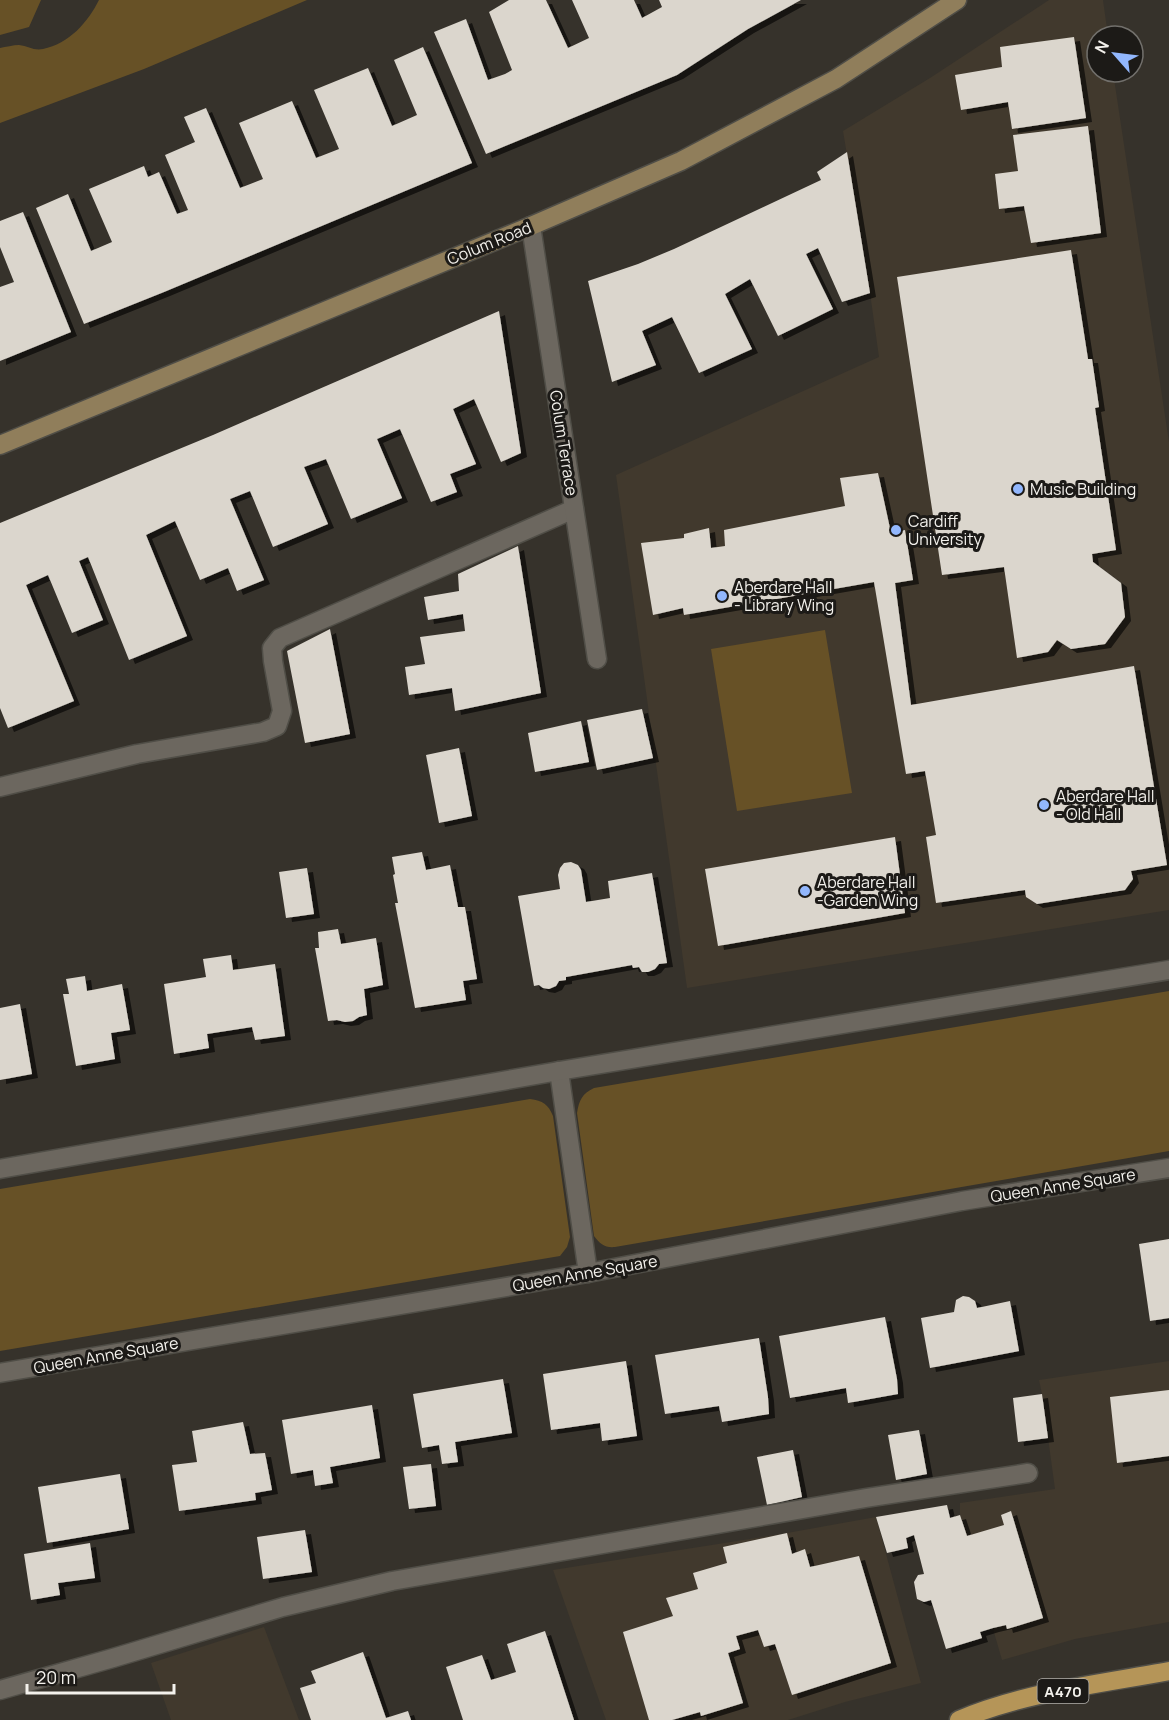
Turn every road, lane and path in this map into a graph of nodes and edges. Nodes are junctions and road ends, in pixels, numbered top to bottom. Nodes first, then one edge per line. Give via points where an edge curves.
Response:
1 (957, 0) edge
2 (531, 226) junction
3 (0, 445) edge
4 (574, 509) junction
5 (597, 659) dead end
6 (0, 787) edge
7 (1169, 970) edge
8 (559, 1071) junction
9 (1169, 1168) edge
10 (0, 1169) edge
11 (588, 1273) junction
12 (0, 1373) edge
13 (1028, 1473) dead end
14 (1169, 1671) edge
15 (0, 1690) edge
16 (959, 1720) edge

1 - 2 street, Colum Road via 836,79 681,161
2 - 3 street, Colum Road
2 - 4 street, Colum Terrace
4 - 5 street, Colum Terrace
4 - 6 street via 280,638 272,648 282,711 277,726 263,732 137,753
7 - 8 street
8 - 10 street
8 - 11 street
9 - 11 street, Queen Anne Square via 962,1201
11 - 12 street, Queen Anne Square
13 - 15 street via 392,1581 283,1607
14 - 16 main road, A470 via 1030,1698

